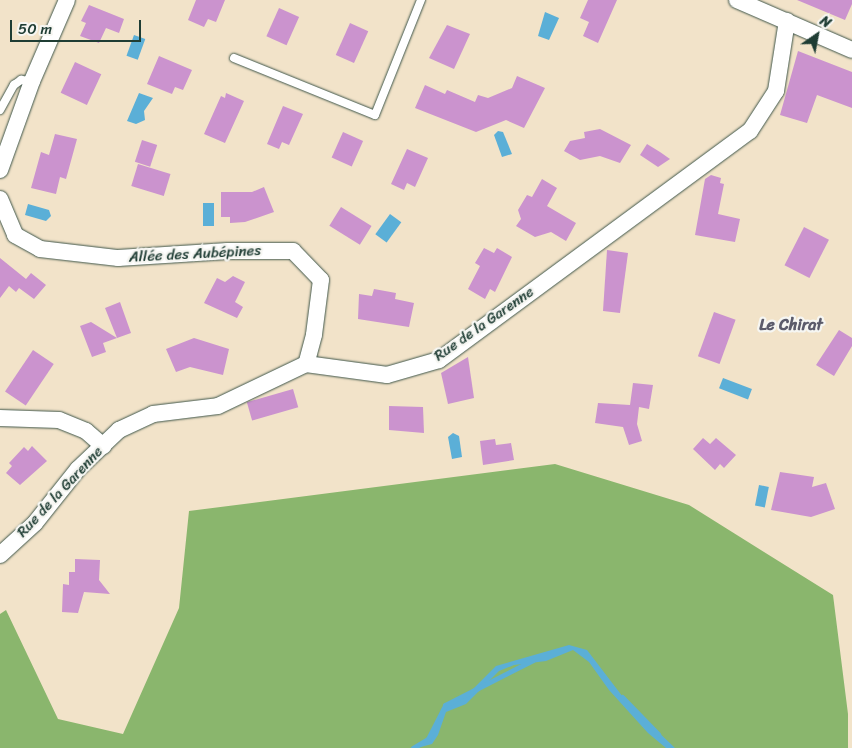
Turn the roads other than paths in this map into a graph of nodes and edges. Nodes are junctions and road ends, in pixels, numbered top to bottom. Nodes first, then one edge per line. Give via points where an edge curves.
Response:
1 (67, 0) edge
2 (421, 0) edge
3 (738, 0) edge
4 (787, 22) junction
5 (852, 50) edge
6 (234, 58) dead end
7 (32, 81) junction
8 (0, 110) edge
9 (0, 170) edge
10 (0, 199) edge
11 (306, 364) junction
12 (0, 418) edge
13 (103, 446) junction
14 (0, 555) edge

1 - 7 street
2 - 6 lane via 375,115
3 - 4 street
4 - 5 street
4 - 11 street, Rue de la Garenne via 776,91 750,131 439,360 387,375
7 - 8 lane via 21,80 14,85
7 - 9 street
10 - 11 street, Allée des Aubépines via 15,235 40,249 118,258 228,251 293,251 321,280 314,336
11 - 13 street, Rue de la Garenne via 218,406 153,414 119,430
12 - 13 street via 60,420 86,431
13 - 14 street, Rue de la Garenne via 78,469 35,523

